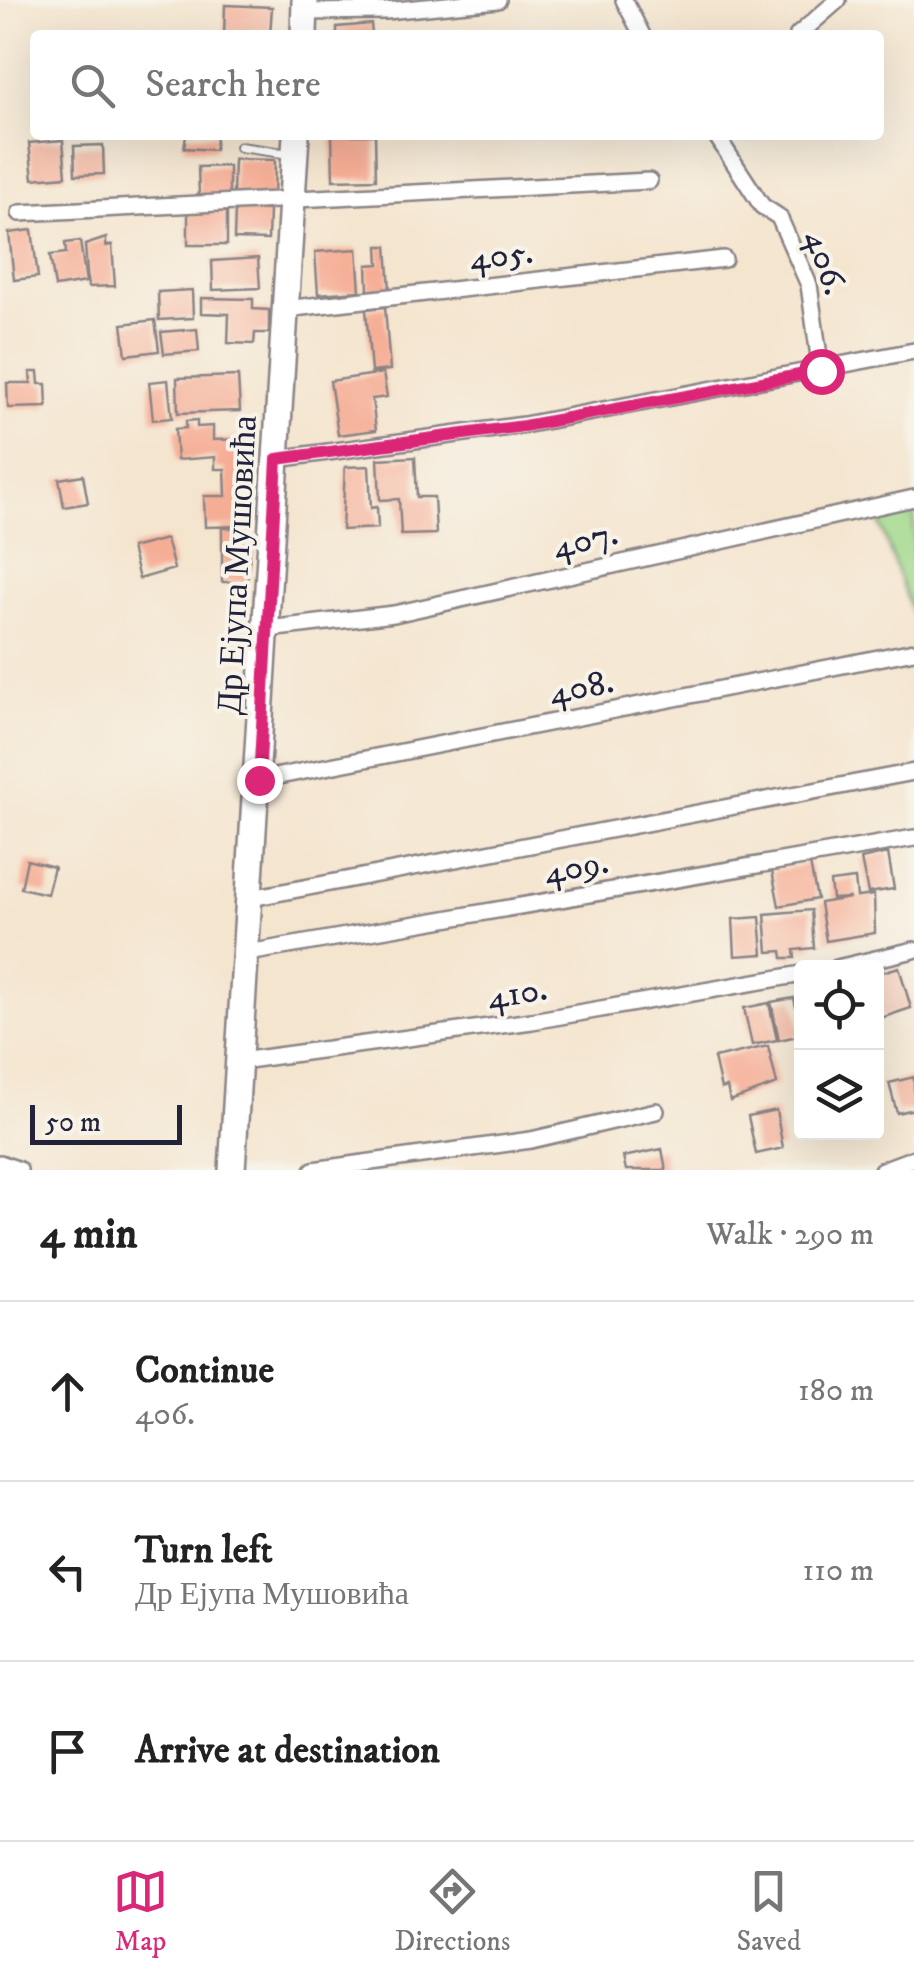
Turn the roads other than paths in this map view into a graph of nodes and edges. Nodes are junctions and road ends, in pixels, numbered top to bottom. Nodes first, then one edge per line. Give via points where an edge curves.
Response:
1 (498, 0) edge
2 (624, 0) edge
3 (838, 0) edge
4 (305, 16) edge
5 (639, 30) edge
6 (804, 30) edge
7 (719, 140) edge
8 (295, 145) edge
9 (240, 147) dead end
10 (649, 182) dead end
11 (290, 203) junction
12 (20, 214) dead end
13 (724, 259) dead end
14 (285, 309) junction
15 (914, 351) edge
16 (821, 371) junction
17 (277, 459) junction
18 (914, 498) edge
19 (268, 629) junction
20 (914, 650) edge
21 (914, 772) edge
22 (259, 780) junction
23 (914, 838) edge
24 (252, 898) junction
25 (914, 950) edge
26 (248, 953) junction
27 (871, 960) edge
28 (794, 975) edge
29 (240, 1061) junction
30 (656, 1112) dead end
31 (914, 1158) edge
32 (0, 1162) edge
33 (19, 1170) edge
34 (232, 1170) edge
35 (313, 1170) edge
36 (882, 1170) edge

1 - 4 street
2 - 5 street
3 - 6 street
7 - 16 street, 406. via 762,206 779,217 810,285
8 - 9 lane
8 - 11 main road, Др Ејупа Мушовића
10 - 11 street, 405.
11 - 12 street
11 - 14 main road, Др Ејупа Мушовића
13 - 14 street, 405.
14 - 17 main road, Др Ејупа Мушовића
15 - 16 street
16 - 17 street via 524,426
17 - 19 main road, Др Ејупа Мушовића
18 - 19 street, 407. via 394,614
19 - 22 main road, Др Ејупа Мушовића
20 - 22 street, 408.
21 - 24 street, 409.
22 - 24 main road, Др Ејупа Мушовића
23 - 26 street, 409.
24 - 26 main road, Др Ејупа Мушовића
25 - 27 street
26 - 29 main road, Др Ејупа Мушовића
28 - 29 street, 410. via 532,1021
29 - 34 main road, Др Ејупа Мушовића
30 - 35 street via 531,1140
31 - 36 street
32 - 33 street

